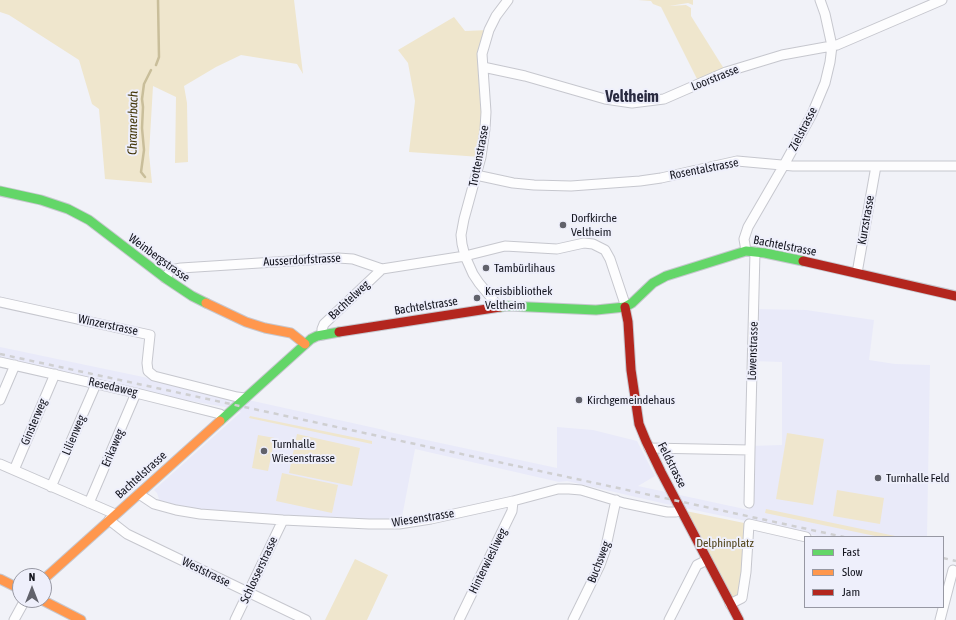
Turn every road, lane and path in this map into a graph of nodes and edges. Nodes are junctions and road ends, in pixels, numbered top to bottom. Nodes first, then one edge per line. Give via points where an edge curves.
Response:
1 (508, 0) edge
2 (820, 0) edge
3 (942, 0) edge
4 (832, 46) junction
5 (483, 67) junction
6 (784, 165) junction
7 (876, 166) junction
8 (956, 166) edge
9 (476, 175) junction
10 (0, 191) edge
11 (746, 251) junction
12 (755, 252) junction
13 (465, 256) junction
14 (382, 269) junction
15 (857, 273) junction
16 (165, 278) junction
17 (956, 296) edge
18 (0, 302) edge
19 (499, 307) junction
20 (625, 307) junction
21 (322, 335) junction
22 (305, 344) junction
23 (0, 362) edge
24 (15, 365) junction
25 (55, 374) junction
26 (96, 384) junction
27 (136, 393) junction
28 (245, 398) junction
29 (0, 400) edge
30 (224, 417) junction
31 (649, 448) junction
32 (750, 450) junction
33 (0, 464) edge
34 (14, 470) junction
35 (51, 487) junction
36 (139, 494) junction
37 (616, 500) junction
38 (513, 501) junction
39 (89, 503) junction
40 (749, 503) dead end
41 (682, 510) junction
42 (112, 517) junction
43 (282, 520) junction
44 (804, 537) edge
45 (707, 560) junction
46 (944, 568) edge
47 (954, 570) edge
48 (52, 572) edge
49 (0, 579) edge
50 (12, 584) edge
51 (248, 592) junction
52 (730, 604) junction
53 (52, 605) edge
54 (944, 606) edge
55 (21, 608) edge
56 (943, 608) edge
57 (14, 620) edge
58 (81, 620) edge
59 (235, 620) edge
60 (306, 620) edge
61 (459, 620) edge
62 (573, 620) edge
63 (669, 620) edge
64 (739, 620) edge
65 (940, 620) edge

1 - 5 street, Trottenstrasse via 488,30 482,54
2 - 4 street, Zielstrasse
3 - 4 street, Loorstrasse
4 - 5 street, Loorstrasse via 782,55 726,72 664,99 632,103 605,99
4 - 6 street, Zielstrasse via 825,83 812,114
5 - 9 street, Trottenstrasse via 486,118
6 - 7 street, Rosentalstrasse
6 - 9 street, Rosentalstrasse via 737,161 661,178 572,186 534,185
6 - 11 street, Zielstrasse via 748,227 744,239
7 - 8 street, Rosentalstrasse
7 - 15 street, Kurzstrasse
9 - 13 street, Trottenstrasse via 461,235
10 - 16 street, Weinbergstrasse via 41,200 68,209 89,220
11 - 12 street, Bachtelstrasse
11 - 20 street, Bachtelstrasse via 666,276 653,283
12 - 15 street, Bachtelstrasse
12 - 32 street, Löwenstrasse
13 - 14 street, Ausserdorfstrasse
13 - 19 street, Trottenstrasse via 479,283
13 - 20 street, Ausserdorfstrasse via 505,246 557,249 584,243 593,244 604,250 610,259
14 - 16 street, Ausserdorfstrasse via 354,259 338,258 181,268 171,270
14 - 21 street, Bachtelweg via 324,324
15 - 17 street, Bachtelstrasse
16 - 22 street, Weinbergstrasse via 192,296 224,312 265,328 291,333
18 - 28 street, Winzerstrasse via 150,335 147,363 148,371 154,376
19 - 20 street, Bachtelstrasse via 596,310
19 - 21 street, Bachtelstrasse
20 - 31 street, Feldstrasse via 639,424
21 - 22 street, Bachtelstrasse
22 - 28 street, Bachtelstrasse
23 - 24 street, Resedaweg
24 - 25 street, Resedaweg
24 - 29 street
25 - 26 street, Resedaweg
25 - 34 street, Ginsterweg
26 - 27 street, Resedaweg
26 - 35 street, Lilienweg
27 - 30 street, Resedaweg
27 - 39 street, Erikaweg
28 - 30 street, Bachtelstrasse
30 - 36 street, Bachtelstrasse
31 - 32 street
31 - 41 street, Feldstrasse
32 - 40 street, Löwenstrasse
33 - 34 street, Weststrasse
34 - 35 street, Weststrasse
35 - 39 street, Weststrasse
36 - 42 street, Bachtelstrasse
36 - 43 street, Wiesenstrasse via 154,504 176,510
37 - 38 street, Wiesenstrasse via 569,488
37 - 41 street, Wiesenstrasse via 667,512
37 - 62 street, Buchsweg via 600,565
38 - 43 street, Wiesenstrasse via 399,524
38 - 61 street, Hinterwiesliweg via 512,511
39 - 42 street, Weststrasse
41 - 45 street, Feldstrasse
42 - 48 street, Bachtelstrasse
42 - 51 street, Weststrasse via 127,534
43 - 51 street, Schlosserstrasse
44 - 52 street via 749,524 742,598
45 - 52 street, Feldstrasse
45 - 63 street via 697,565
46 - 47 street
47 - 54 street
49 - 50 street
51 - 59 street, Schlosserstrasse
51 - 60 street, Weststrasse
52 - 64 street, Feldstrasse
53 - 58 street
55 - 57 street
56 - 65 street

